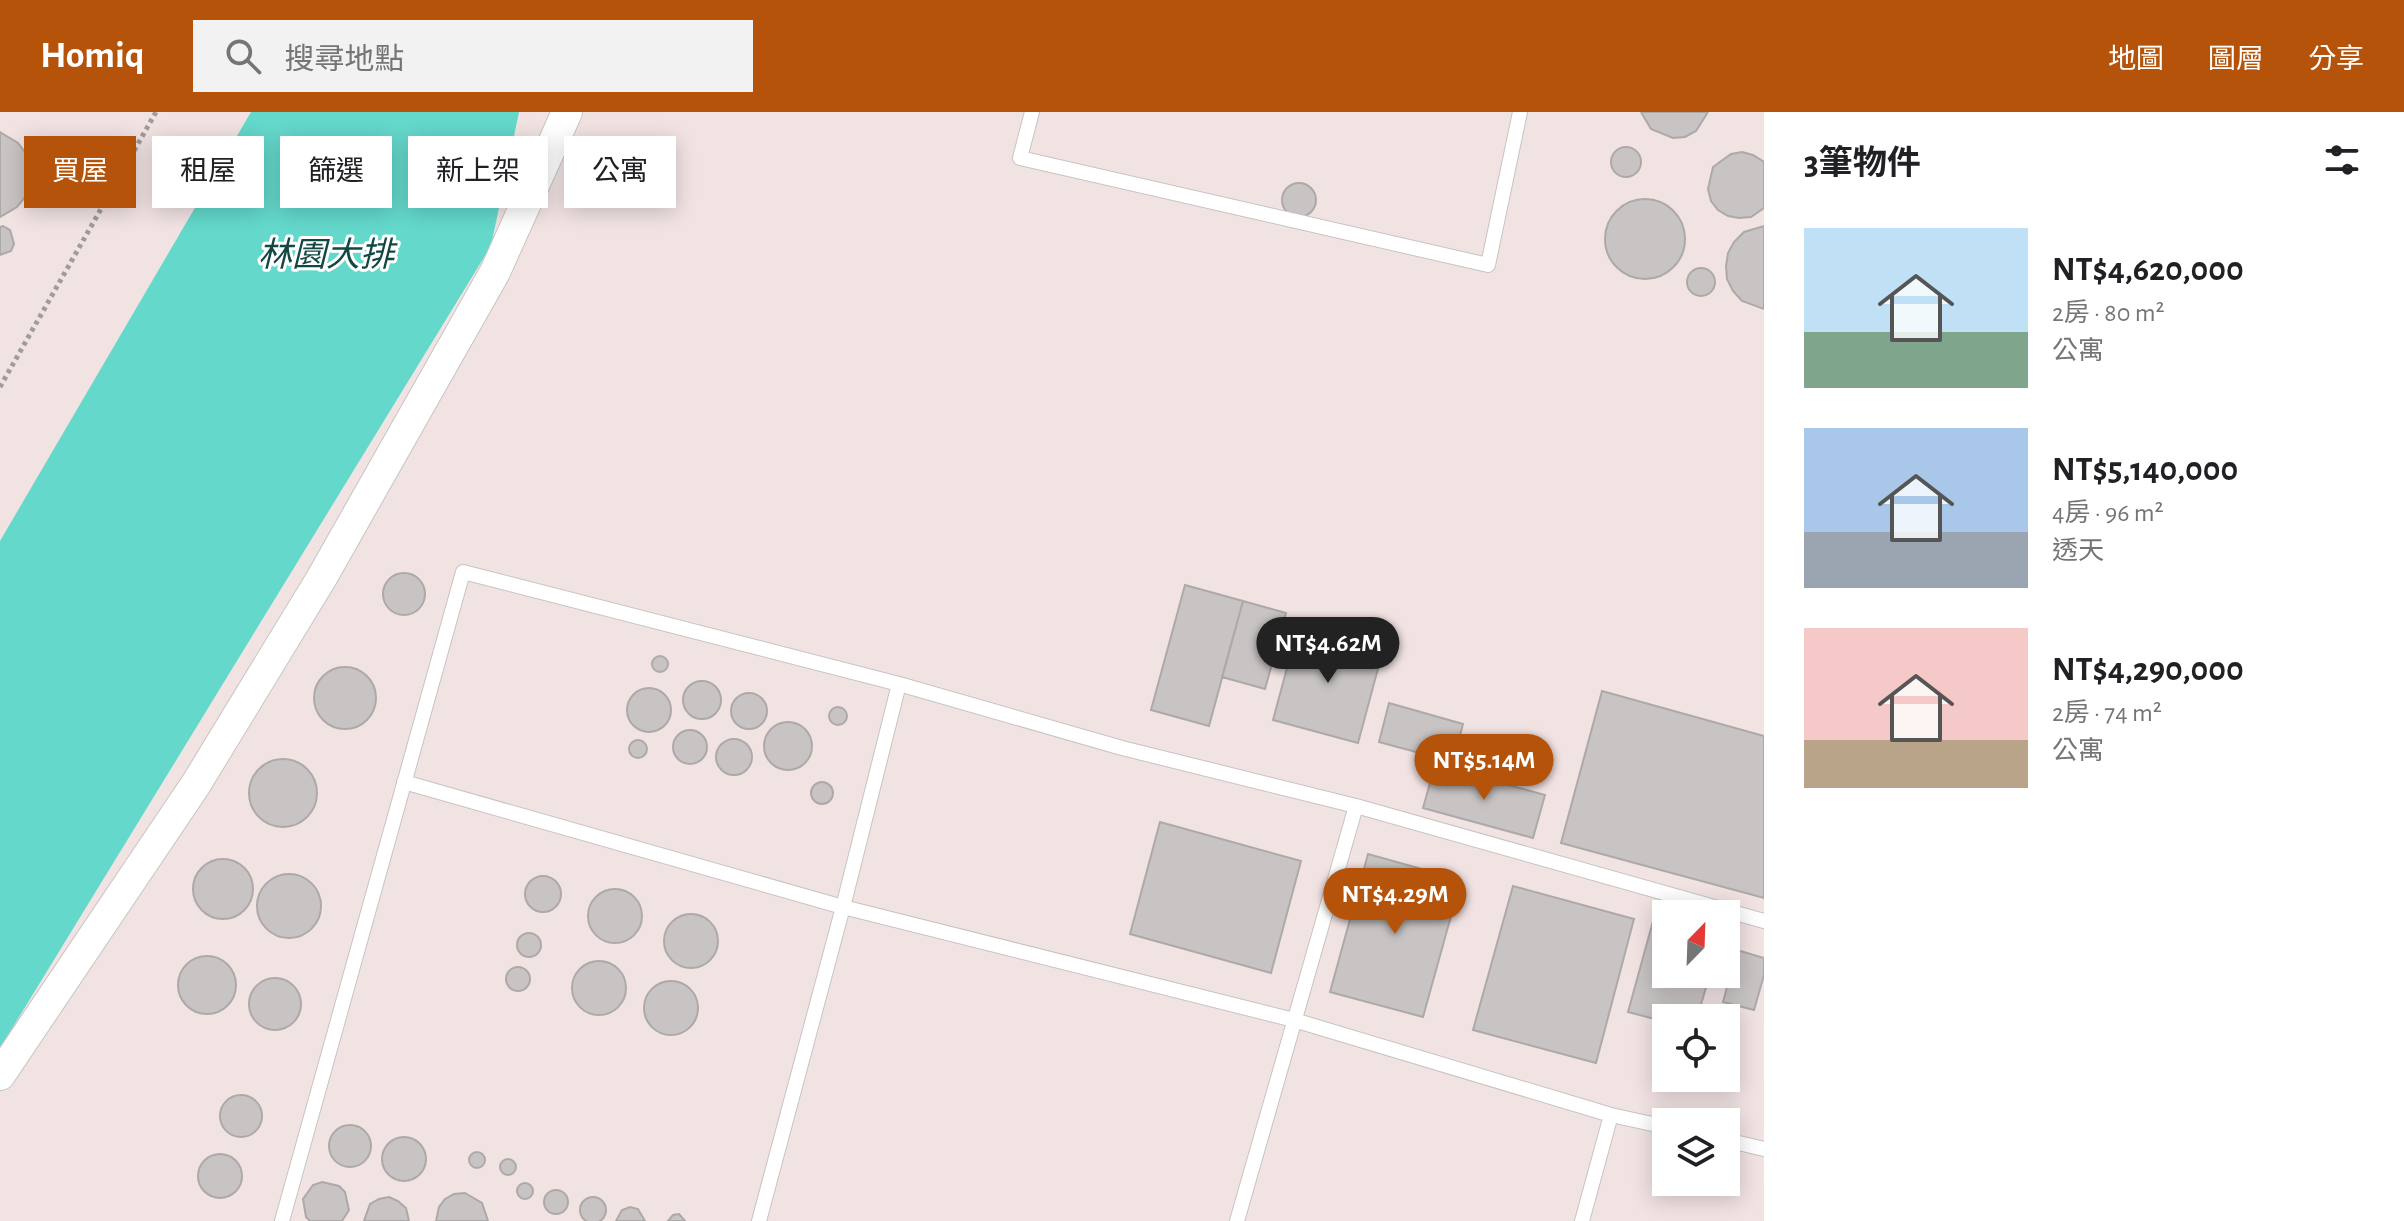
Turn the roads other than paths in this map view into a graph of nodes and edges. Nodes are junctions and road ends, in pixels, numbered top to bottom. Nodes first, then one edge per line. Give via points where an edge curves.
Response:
1 (567, 112) edge
2 (1032, 112) edge
3 (1520, 112) edge
4 (899, 684) junction
5 (404, 782) junction
6 (1356, 806) junction
7 (843, 907) junction
8 (1764, 921) edge
9 (1294, 1020) junction
10 (0, 1075) edge
11 (1611, 1115) junction
12 (1652, 1124) edge
13 (1740, 1143) edge
14 (1764, 1149) edge
15 (282, 1221) edge
16 (759, 1221) edge
17 (1237, 1221) edge
18 (1582, 1221) edge

1 - 10 street via 495,272 321,579 196,784
2 - 3 lane via 1020,158 1488,265
4 - 5 lane via 463,572
4 - 6 lane via 1122,748
4 - 7 lane
5 - 7 lane
5 - 15 lane
6 - 8 lane
6 - 9 lane
7 - 9 lane
7 - 16 lane
9 - 11 lane
9 - 17 lane
11 - 12 lane
11 - 18 lane
13 - 14 lane

